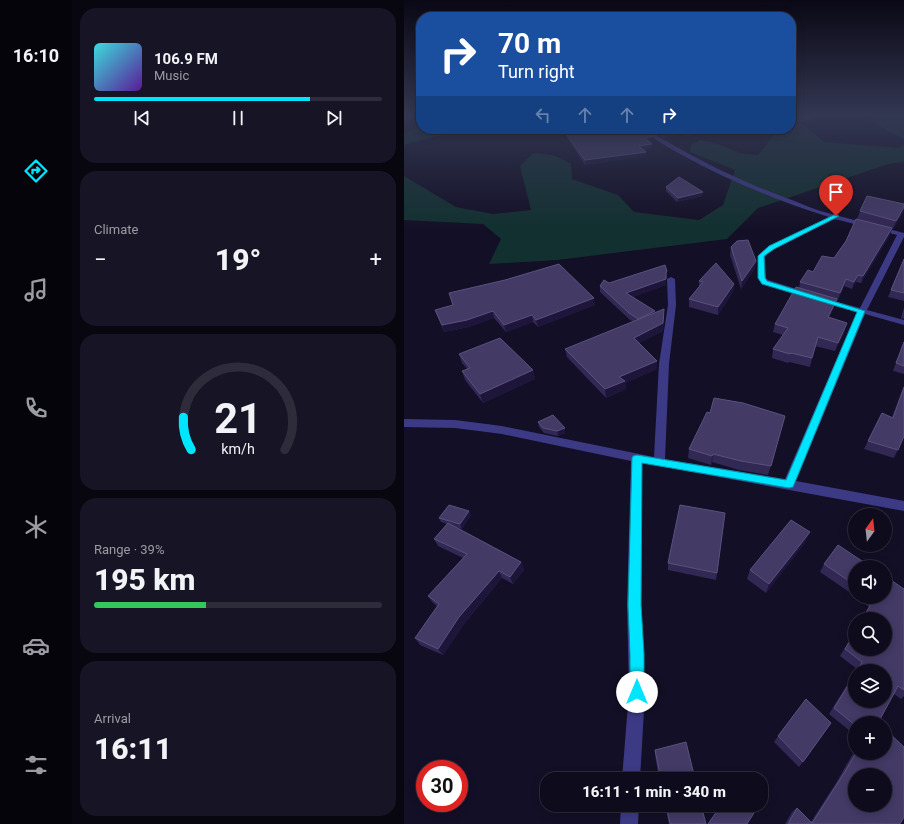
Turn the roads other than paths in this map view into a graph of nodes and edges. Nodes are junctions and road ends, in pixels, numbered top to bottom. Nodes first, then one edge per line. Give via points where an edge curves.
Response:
1 (683, 153) edge
2 (836, 216) junction
3 (903, 234) edge
4 (671, 279) dead end
5 (862, 311) junction
6 (904, 323) edge
7 (404, 423) edge
8 (637, 458) junction
9 (659, 463) junction
10 (789, 484) junction
11 (904, 506) edge
12 (631, 772) edge
13 (630, 812) edge
14 (629, 824) edge

1 - 2 street via 744,184
2 - 3 street
2 - 5 street via 765,251 760,260 762,278 772,285
3 - 5 street
4 - 9 street via 672,311 664,364
5 - 6 street
5 - 10 street
7 - 8 street via 479,427
8 - 9 street
8 - 12 street via 634,605 637,692
9 - 10 street
10 - 11 street
13 - 14 street

